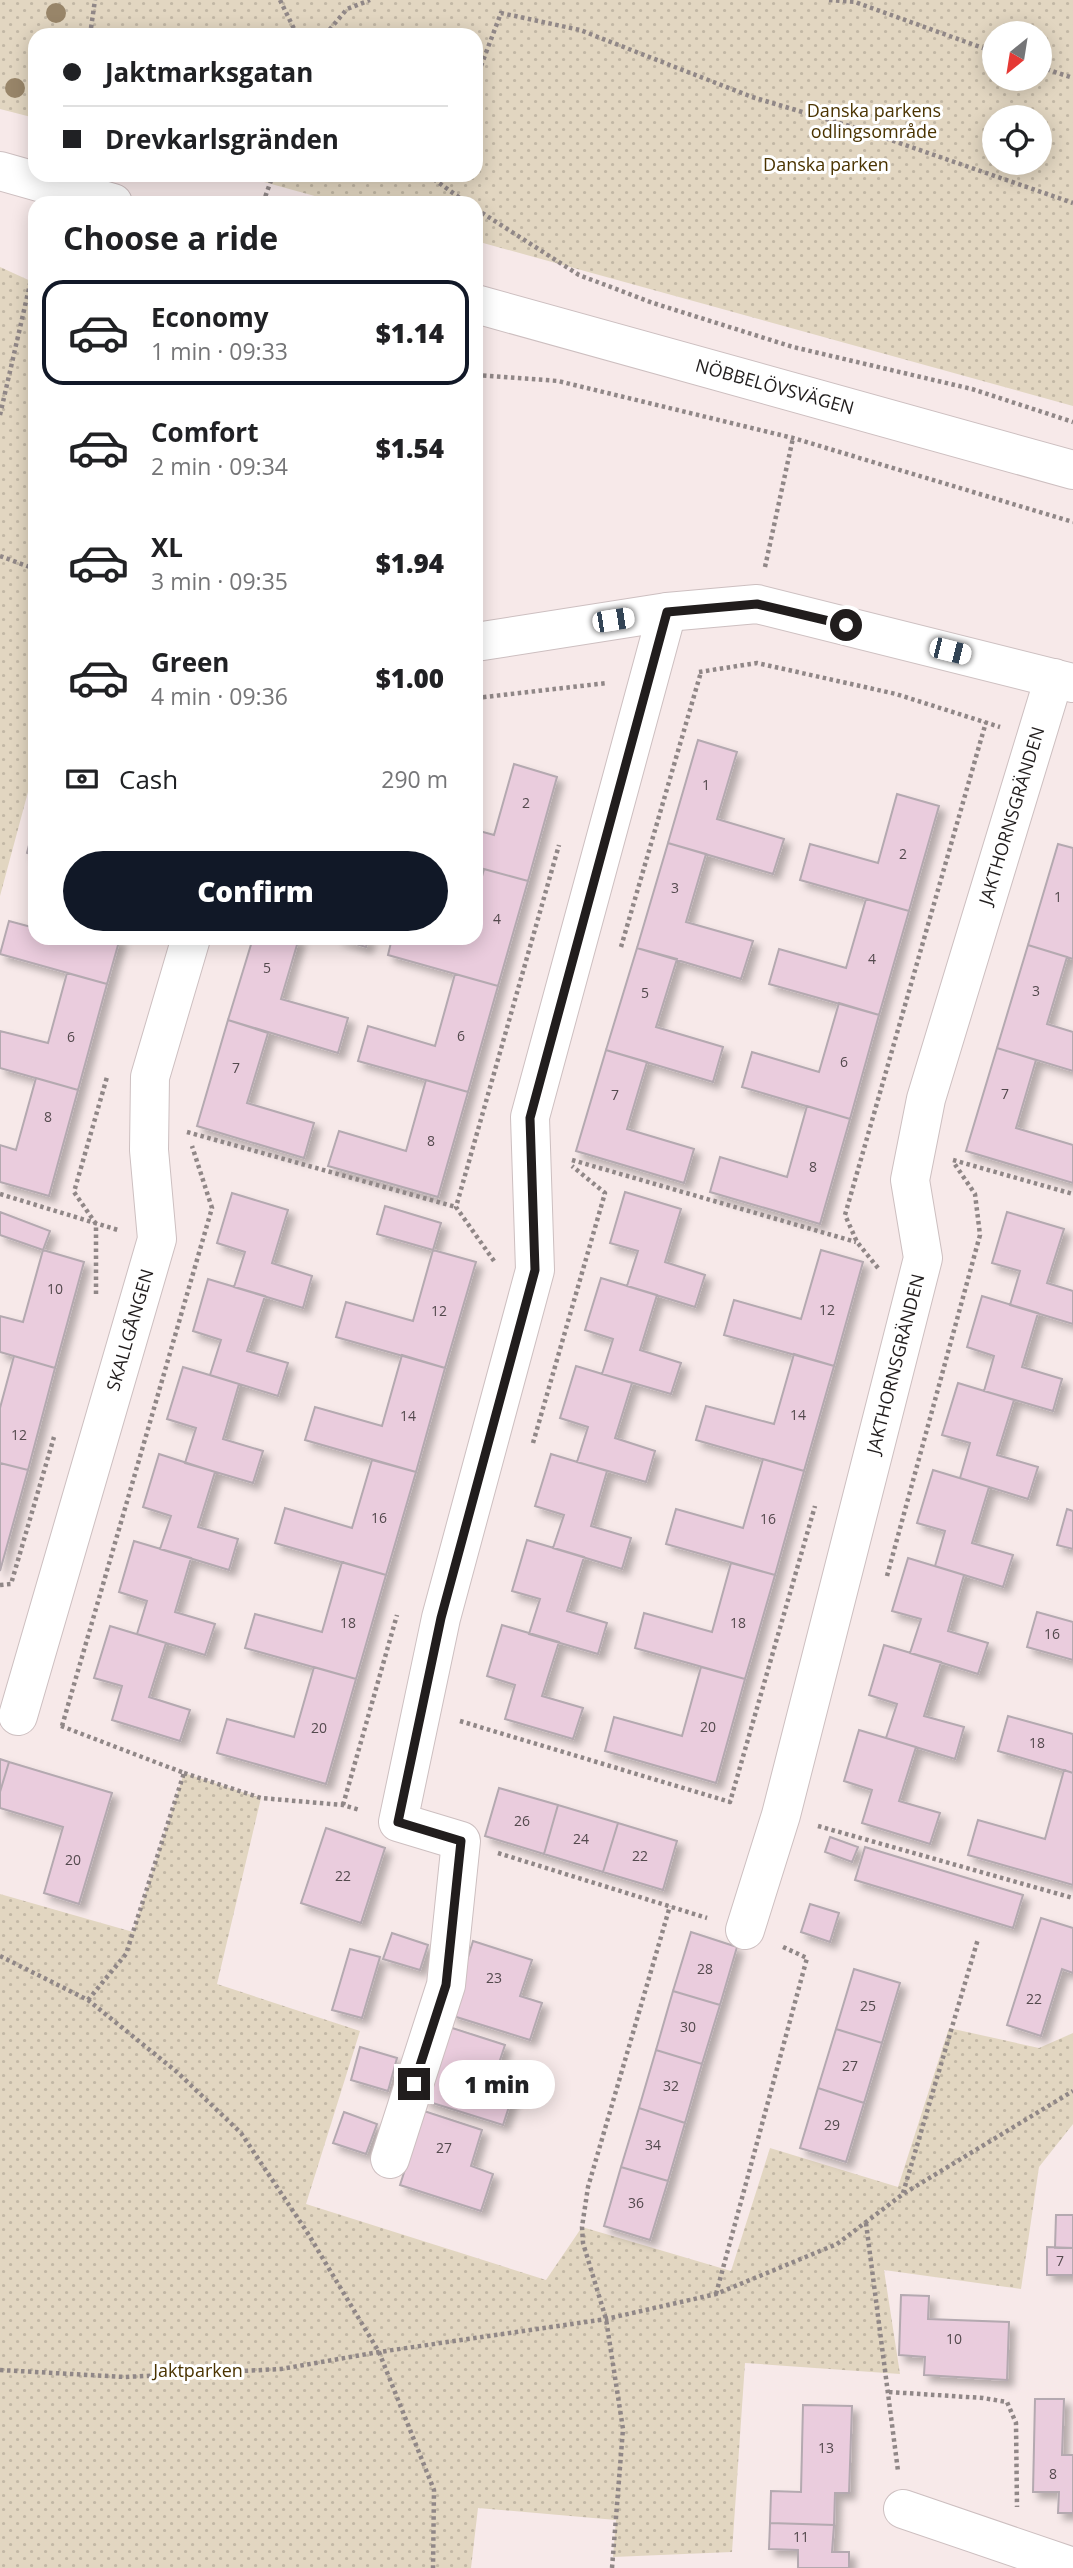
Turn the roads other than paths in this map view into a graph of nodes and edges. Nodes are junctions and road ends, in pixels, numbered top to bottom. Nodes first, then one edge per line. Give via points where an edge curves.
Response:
1 (0, 171) edge
2 (28, 179) edge
3 (39, 182) edge
4 (88, 196) edge
5 (483, 306) edge
6 (1073, 470) edge
7 (667, 612) junction
8 (483, 641) edge
9 (1063, 680) edge
10 (189, 945) edge
11 (18, 1716) road end
12 (745, 1930) road end
13 (390, 2159) dead end
14 (903, 2509) road end
15 (1073, 2567) edge

1 - 2 street
3 - 4 street
5 - 6 street, NÖBBELÖVSVÄGEN
7 - 8 street
7 - 9 street via 757,604
7 - 13 street via 530,1118 535,1270 441,1618 398,1822 461,1841 446,1985
9 - 12 street, JAKTHORNSGRÄNDEN via 1035,738 926,1099 910,1180 923,1258 781,1815
10 - 11 street, SKALLGÅNGEN via 150,1077 149,1150 156,1239
14 - 15 street

